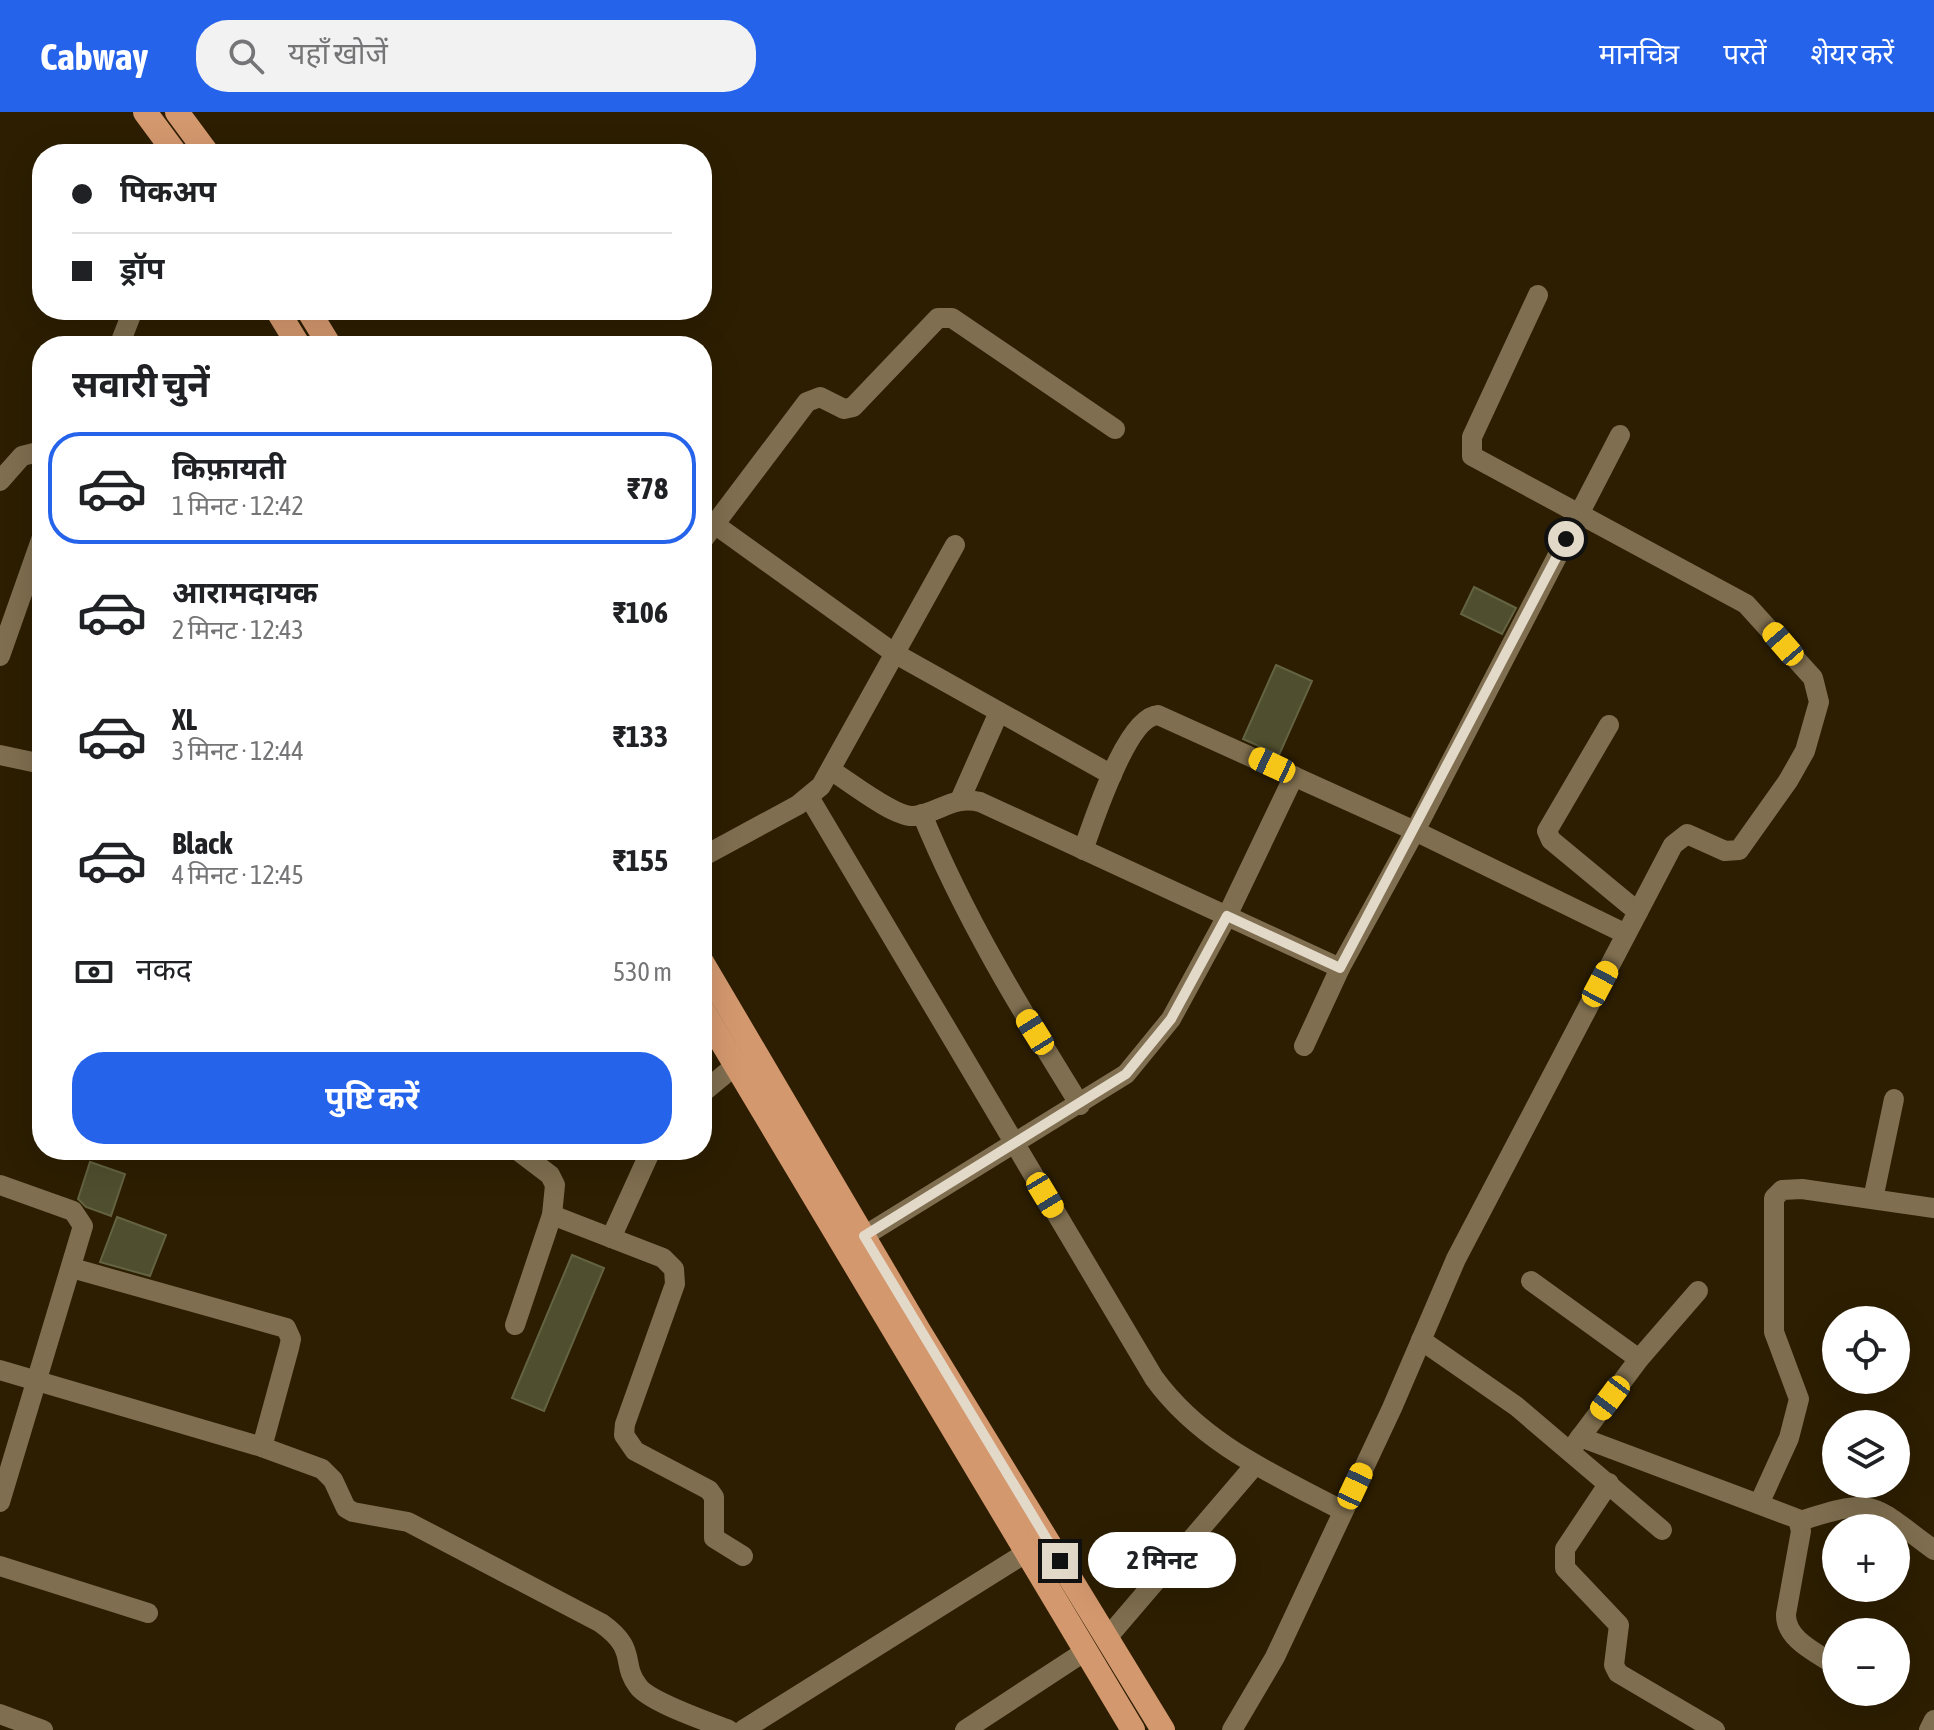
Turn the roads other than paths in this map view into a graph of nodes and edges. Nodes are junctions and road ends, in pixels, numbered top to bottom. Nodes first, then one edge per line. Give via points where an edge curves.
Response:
1 (177, 112) edge
2 (156, 116) edge
3 (171, 144) edge
4 (201, 144) edge
5 (1538, 295) dead end
6 (1115, 429) dead end
7 (1620, 435) dead end
8 (32, 454) edge
9 (0, 481) edge
10 (1579, 513) junction
11 (712, 529) edge
12 (712, 535) edge
13 (955, 545) dead end
14 (32, 565) edge
15 (894, 653) junction
16 (0, 656) edge
17 (999, 712) junction
18 (1609, 725) dead end
19 (0, 755) edge
20 (32, 762) edge
21 (832, 771) junction
22 (1112, 775) junction
23 (1294, 776) junction
24 (809, 797) junction
25 (960, 800) junction
26 (922, 814) junction
27 (1415, 831) junction
28 (1083, 850) junction
29 (712, 851) edge
30 (1638, 912) junction
31 (1227, 916) junction
32 (1626, 934) junction
33 (1340, 968) junction
34 (712, 979) edge
35 (712, 1025) edge
36 (1304, 1046) dead end
37 (736, 1065) junction
38 (712, 1085) edge
39 (1894, 1099) dead end
40 (1080, 1105) junction
41 (1014, 1143) junction
42 (530, 1160) edge
43 (646, 1160) edge
44 (0, 1185) edge
45 (1873, 1199) junction
46 (1934, 1208) edge
47 (552, 1215) junction
48 (864, 1236) junction
49 (611, 1238) junction
50 (72, 1268) junction
51 (1531, 1281) dead end
52 (1698, 1291) dead end
53 (515, 1325) dead end
54 (1421, 1340) junction
55 (1639, 1359) junction
56 (0, 1370) edge
57 (36, 1381) junction
58 (1575, 1443) junction
59 (262, 1447) junction
60 (1255, 1465) junction
61 (1609, 1483) junction
62 (0, 1502) edge
63 (1759, 1504) junction
64 (1343, 1511) junction
65 (1800, 1521) junction
66 (1662, 1530) dead end
67 (1934, 1550) edge
68 (1024, 1554) junction
69 (743, 1556) dead end
70 (0, 1566) edge
71 (148, 1613) dead end
72 (1107, 1638) junction
73 (1084, 1652) junction
74 (1822, 1657) edge
75 (0, 1714) edge
76 (1934, 1720) edge
77 (43, 1730) edge
78 (729, 1730) edge
79 (743, 1730) edge
80 (965, 1730) edge
81 (1133, 1730) edge
82 (1163, 1730) edge
83 (1232, 1730) edge
84 (1715, 1730) edge
85 (1929, 1730) edge

1 - 4 highway
2 - 3 highway
5 - 10 street via 1470,450 1479,461
6 - 11 street via 952,318 938,318 853,407 844,409 820,397 807,402
7 - 10 street
8 - 9 street via 22,456
10 - 27 street
10 - 30 street via 1746,604 1813,678 1819,694 1797,768 1739,850 1725,851 1694,835 1682,835
12 - 15 street
13 - 15 street
14 - 16 street
15 - 17 street
15 - 21 street
17 - 22 street
17 - 25 street
18 - 30 street via 1547,831 1551,840
19 - 20 street
21 - 24 street
21 - 26 street via 898,812
22 - 23 street via 1144,719 1158,715
22 - 28 street
23 - 27 street
23 - 31 street
24 - 29 street
24 - 41 street
25 - 26 street
25 - 28 street via 980,802
26 - 40 street via 990,959
27 - 32 street
27 - 33 street
28 - 31 street
30 - 32 street
31 - 33 street
31 - 40 street via 1150,1047 1126,1074
32 - 54 street via 1456,1259
33 - 36 street
34 - 48 highway
35 - 37 highway
37 - 38 street
37 - 68 highway
39 - 45 street
40 - 41 street
41 - 48 street
41 - 60 street via 1172,1404
42 - 47 street via 555,1185
43 - 49 street
44 - 50 street via 79,1215 82,1235
45 - 46 street
45 - 63 street via 1802,1189 1782,1190 1774,1198 1774,1332 1799,1399 1789,1438
47 - 49 street
47 - 53 street
48 - 72 highway
49 - 69 street via 663,1258 675,1276 625,1424 626,1441 635,1451 709,1490 714,1497 714,1538
50 - 57 street
50 - 59 street via 286,1328 291,1339
51 - 55 street
52 - 55 street
54 - 58 street
54 - 64 street
55 - 58 street
56 - 57 street
57 - 59 street
57 - 62 street
58 - 61 street
58 - 63 street
59 - 78 street via 329,1473 353,1512 408,1522 601,1623 623,1642 634,1679 645,1693
60 - 64 street
60 - 72 street
61 - 66 street
61 - 84 street via 1565,1549 1565,1568 1619,1625 1614,1665 1618,1673
63 - 65 street
64 - 83 street via 1275,1657
65 - 67 street via 1842,1507 1872,1507
65 - 74 street via 1787,1627
68 - 73 highway
68 - 79 street
70 - 71 street
72 - 82 highway
73 - 80 street
73 - 81 highway
75 - 77 street
76 - 85 street

